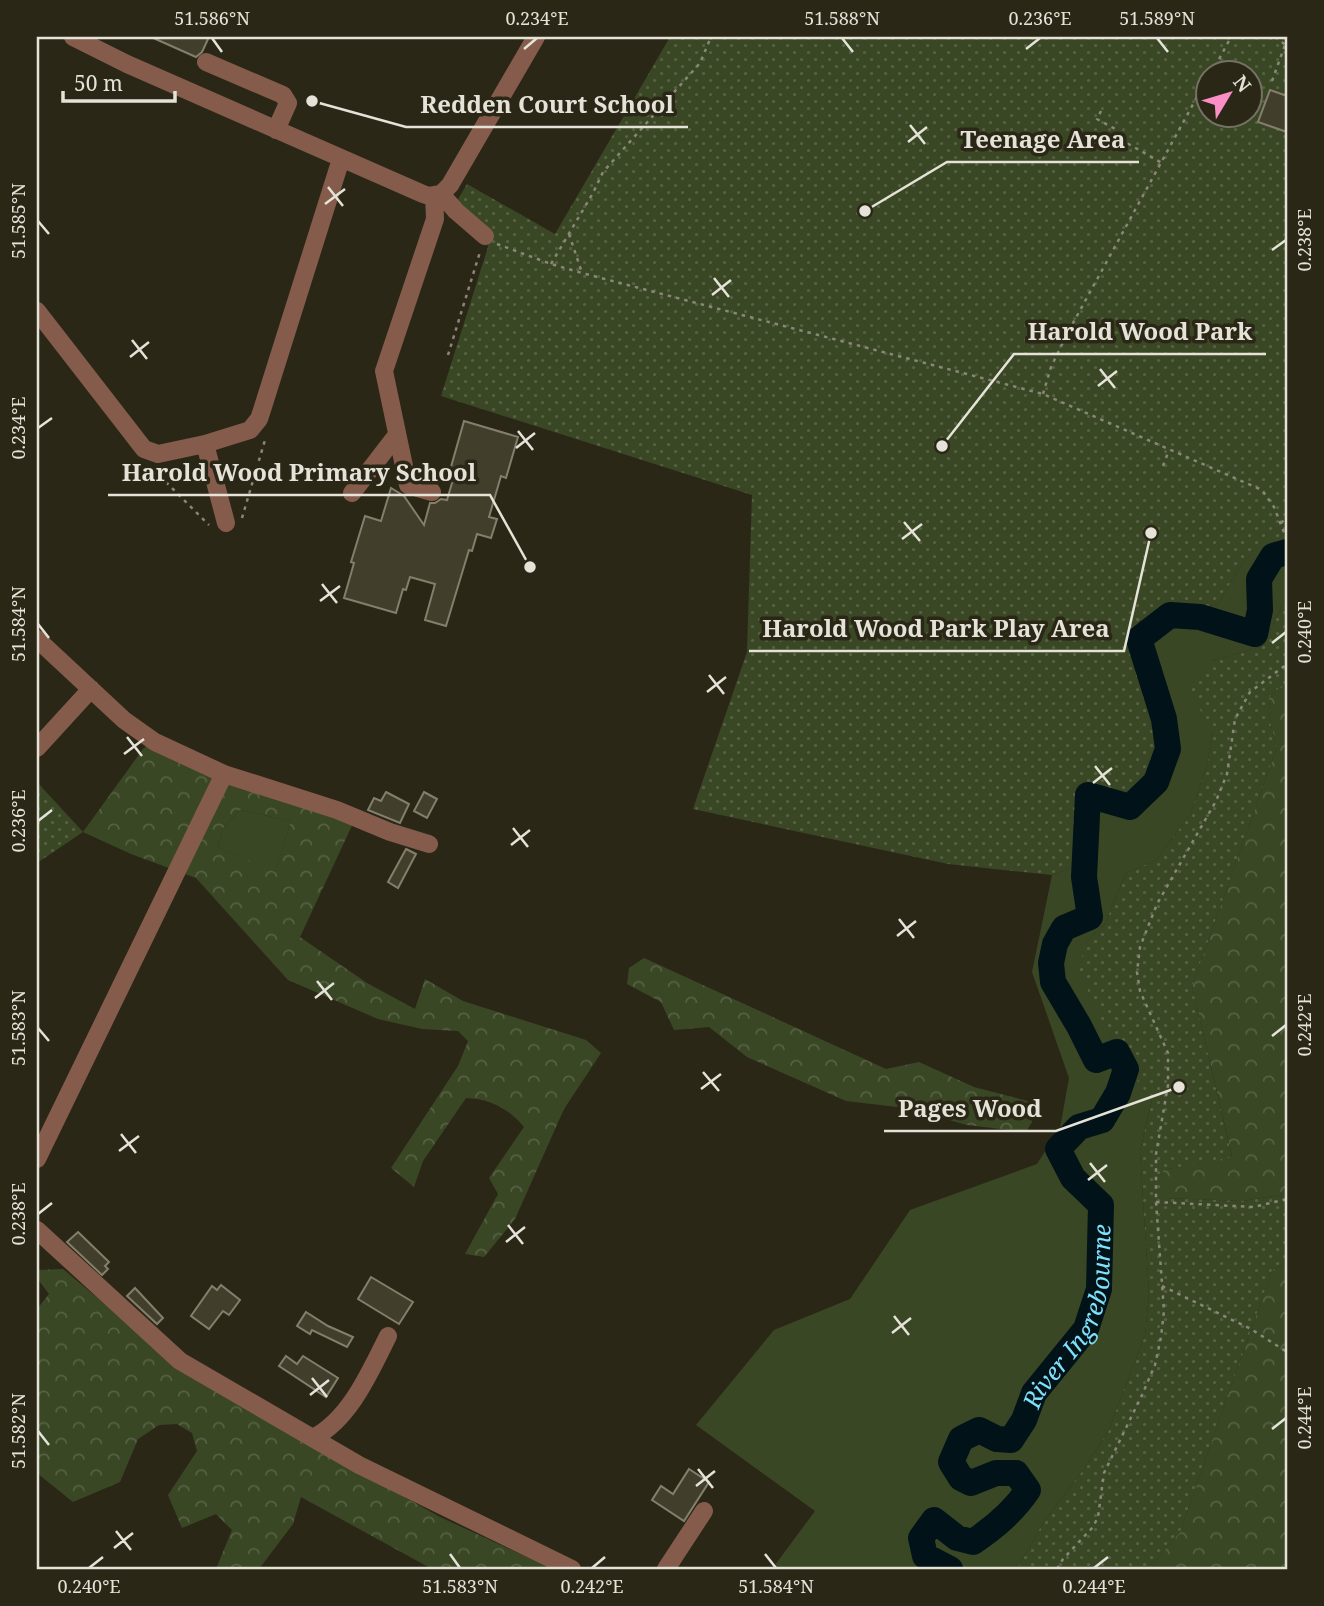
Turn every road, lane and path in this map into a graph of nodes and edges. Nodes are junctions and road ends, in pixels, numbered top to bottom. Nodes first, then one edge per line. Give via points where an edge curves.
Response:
1 (73, 37) edge
2 (536, 37) edge
3 (711, 37) edge
4 (1231, 37) edge
5 (1275, 37) edge
6 (1286, 45) edge
7 (1218, 60) edge
8 (206, 62) dead end
9 (1272, 81) dead end
10 (1194, 104) edge
11 (1101, 111) dead end
12 (276, 130) junction
13 (341, 159) junction
14 (1162, 163) junction
15 (437, 194) junction
16 (569, 234) junction
17 (485, 236) junction
18 (551, 264) junction
19 (582, 273) junction
20 (37, 311) edge
21 (448, 355) dead end
22 (1043, 394) junction
23 (396, 436) junction
24 (205, 444) junction
25 (1169, 450) junction
26 (1163, 466) dead end
27 (432, 492) dead end
28 (352, 493) dead end
29 (1287, 517) edge
30 (226, 523) dead end
31 (1281, 523) junction
32 (1287, 538) edge
33 (37, 639) edge
34 (1287, 664) edge
35 (91, 689) junction
36 (37, 748) edge
37 (223, 774) junction
38 (429, 844) dead end
39 (37, 1159) edge
40 (1287, 1199) edge
41 (1156, 1202) junction
42 (37, 1230) edge
43 (1162, 1286) junction
44 (388, 1336) dead end
45 (1287, 1352) edge
46 (313, 1438) junction
47 (704, 1511) dead end
48 (572, 1569) edge
49 (666, 1569) edge
50 (1057, 1569) edge

1 - 12 street via 130,56
2 - 15 street via 450,185
3 - 16 path via 700,63 603,172
4 - 7 path
5 - 6 path
6 - 9 path
8 - 12 street via 283,95 288,103
10 - 14 path
11 - 14 path via 1097,119 1117,130 1118,138
12 - 13 street
13 - 15 street via 424,194
13 - 24 street via 259,419 250,430
14 - 22 path via 1067,334
15 - 17 street
15 - 23 street via 435,219 384,371
16 - 18 path
16 - 19 path
17 - 18 path
17 - 21 path
18 - 19 path
19 - 22 path
20 - 24 street via 144,449 158,454
22 - 25 path
23 - 27 street via 408,485
23 - 28 street
24 - 30 street
25 - 26 path
25 - 31 path via 1262,490
29 - 31 path
31 - 32 path
33 - 35 street
34 - 41 path via 1250,692 1235,719 1227,774 1216,801 1157,904 1140,947 1140,991 1168,1054 1168,1085 1156,1154
35 - 36 street
35 - 37 street via 155,742
37 - 38 street
37 - 39 street
40 - 41 path via 1254,1207
41 - 43 path
42 - 46 street via 180,1361
43 - 45 path via 1251,1329
43 - 50 path via 1164,1311 1155,1364 1104,1473 1098,1517
44 - 46 street via 368,1376 337,1420
46 - 48 street
47 - 49 street

